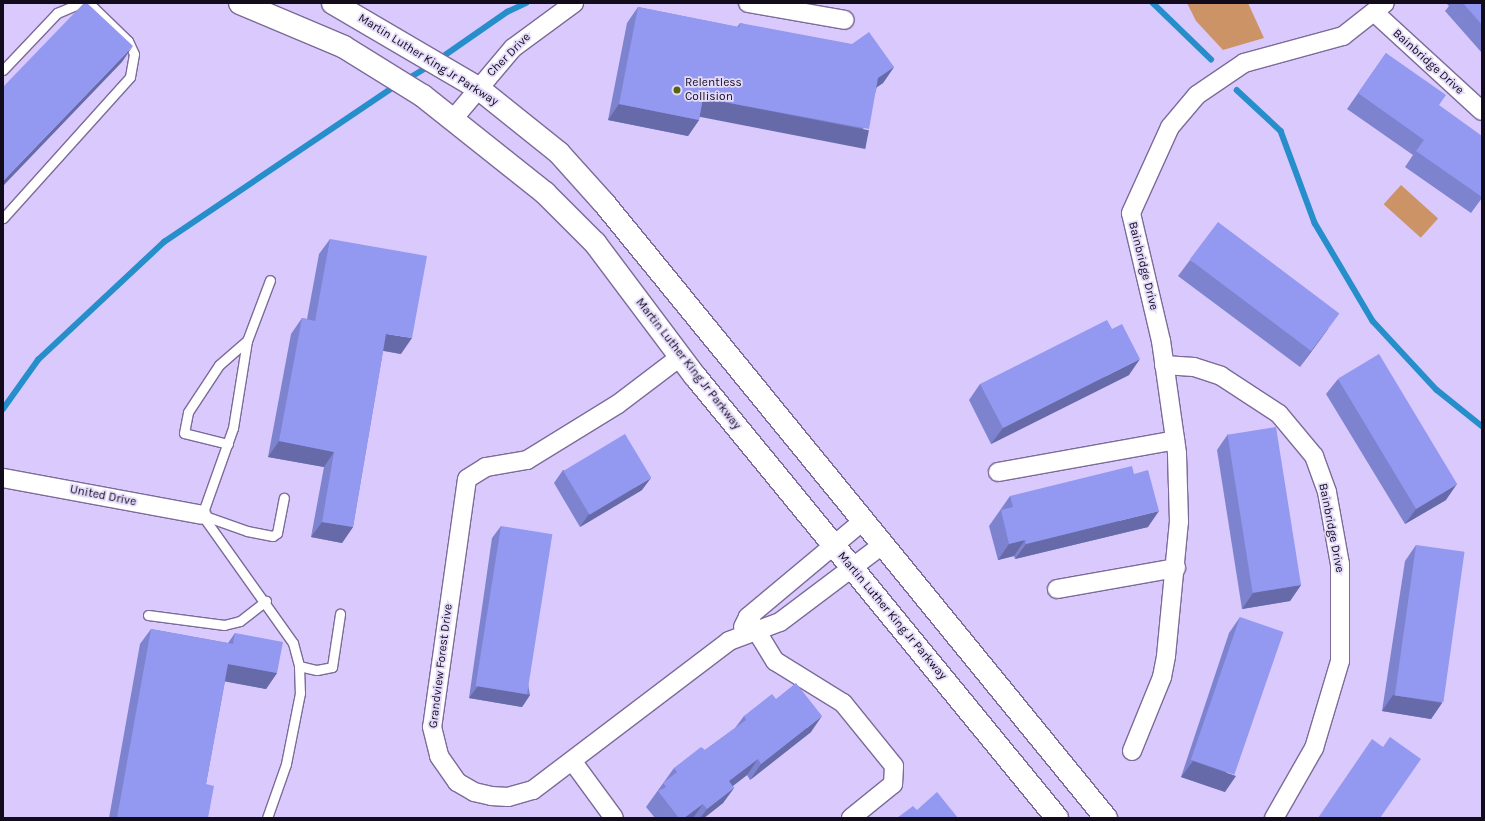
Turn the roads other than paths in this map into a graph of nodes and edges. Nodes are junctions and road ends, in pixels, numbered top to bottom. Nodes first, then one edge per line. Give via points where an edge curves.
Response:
1 (240, 3) edge
2 (333, 3) edge
3 (574, 3) edge
4 (748, 3) edge
5 (1380, 8) edge
6 (845, 20) dead end
7 (3, 70) edge
8 (478, 88) junction
9 (1482, 111) edge
10 (454, 118) junction
11 (3, 218) edge
12 (270, 280) dead end
13 (247, 341) junction
14 (680, 357) junction
15 (1164, 365) junction
16 (1175, 440) junction
17 (228, 444) junction
18 (998, 472) dead end
19 (3, 478) edge
20 (284, 498) dead end
21 (202, 515) junction
22 (863, 521) junction
23 (882, 545) junction
24 (833, 546) junction
25 (852, 568) junction
26 (1176, 568) junction
27 (1057, 588) dead end
28 (266, 601) junction
29 (340, 614) dead end
30 (148, 615) dead end
31 (748, 617) junction
32 (758, 632) junction
33 (739, 635) junction
34 (299, 666) junction
35 (1132, 752) dead end
36 (573, 762) junction
37 (267, 818) edge
38 (614, 818) edge
39 (851, 818) edge
40 (1058, 818) edge
41 (1106, 818) edge
42 (1274, 818) edge

1 - 10 main road, Martin Luther King Jr Parkway via 344,47
2 - 8 main road, Martin Luther King Jr Parkway via 377,26
3 - 8 street, Cher Drive via 513,48
4 - 6 street
5 - 9 street, Bainbridge Drive
5 - 15 street, Bainbridge Drive via 1343,36 1322,44 1244,63 1197,95 1170,127 1131,213 1133,234 1156,314
7 - 11 lane via 57,13 80,3 94,8 128,41 134,54 130,77
8 - 10 street, Cher Drive
8 - 22 main road, Martin Luther King Jr Parkway via 559,153 604,202
10 - 14 main road, Martin Luther King Jr Parkway via 545,193 595,243
12 - 13 lane
13 - 17 lane
13 - 17 lane via 218,365 188,412 184,433
14 - 24 main road, Martin Luther King Jr Parkway
14 - 36 street, Grandview Forest Drive via 618,404 527,460 475,471 464,487 432,727 433,743 446,771 457,782 474,792 491,796 522,795
15 - 16 street, Bainbridge Drive
15 - 42 street, Bainbridge Drive via 1194,367 1221,376 1279,414 1314,456 1327,492 1340,564 1340,661 1314,748
16 - 18 street
16 - 26 street, Bainbridge Drive via 1179,522
17 - 21 lane
19 - 21 street, United Drive
20 - 21 lane via 278,533 273,536 247,531
21 - 28 lane
22 - 23 main road, Martin Luther King Jr Parkway
22 - 24 street, Grandview Forest Drive
23 - 25 street, Grandview Forest Drive
23 - 41 main road, Martin Luther King Jr Parkway
24 - 25 main road, Martin Luther King Jr Parkway
24 - 31 street, Grandview Forest Drive
25 - 32 street, Grandview Forest Drive via 780,622
25 - 40 main road, Martin Luther King Jr Parkway
26 - 27 street
26 - 35 street, Bainbridge Drive via 1162,677
28 - 30 lane via 240,621 224,625
28 - 34 lane via 293,643
29 - 34 lane via 332,667 317,670
31 - 32 street
31 - 33 street, Grandview Forest Drive
32 - 33 street, Grandview Forest Drive
32 - 39 street via 775,661 843,703 894,766 893,784
33 - 36 street, Grandview Forest Drive
34 - 37 lane via 300,693 286,764
36 - 38 street

